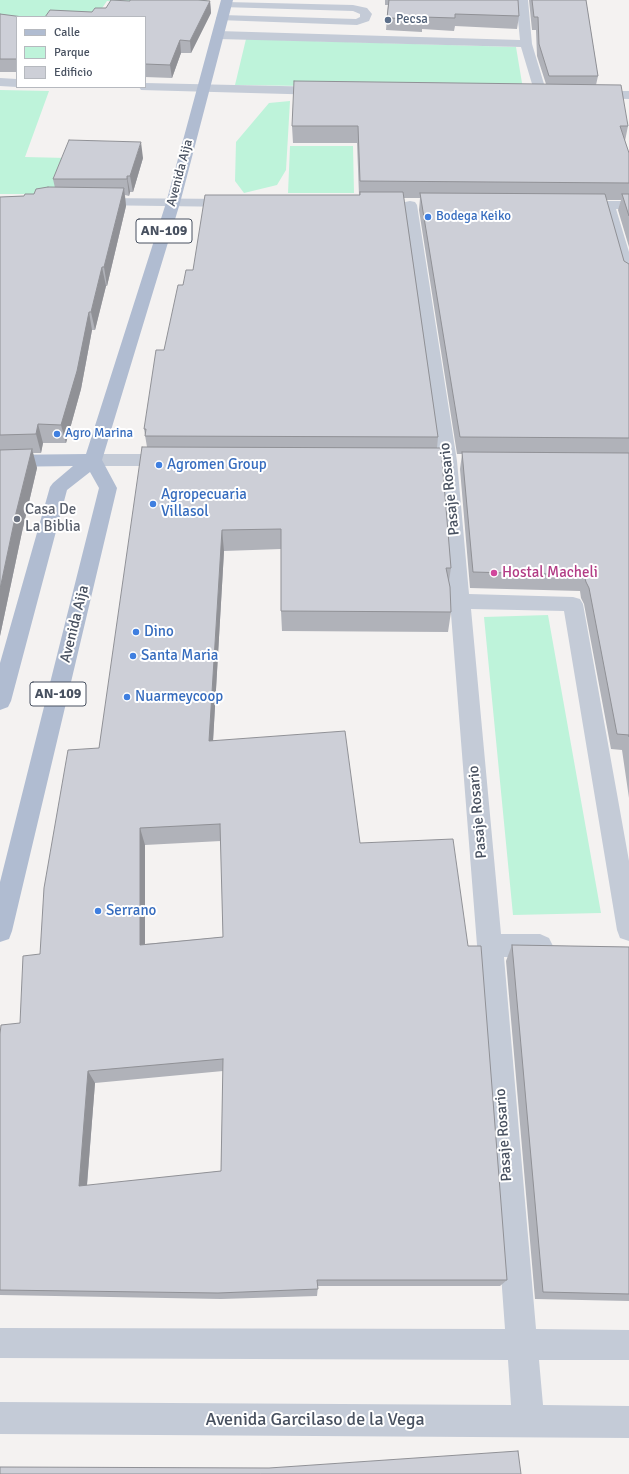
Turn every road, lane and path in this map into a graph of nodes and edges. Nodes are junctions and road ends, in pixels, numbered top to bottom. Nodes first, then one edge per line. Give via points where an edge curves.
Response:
1 (522, 0) edge
2 (225, 8) edge
3 (218, 35) junction
4 (526, 44) junction
5 (0, 82) edge
6 (16, 82) edge
7 (146, 87) edge
8 (203, 89) junction
9 (336, 91) edge
10 (525, 94) edge
11 (541, 94) junction
12 (557, 95) edge
13 (579, 95) edge
14 (629, 96) edge
15 (86, 202) edge
16 (173, 203) junction
17 (244, 203) edge
18 (410, 205) dead end
19 (568, 205) edge
20 (608, 205) junction
21 (629, 205) edge
22 (629, 277) edge
23 (93, 460) junction
24 (188, 460) edge
25 (0, 461) edge
26 (460, 601) junction
27 (0, 701) edge
28 (0, 931) edge
29 (624, 942) edge
30 (490, 945) junction
31 (559, 946) edge
32 (0, 1343) edge
33 (520, 1345) junction
34 (629, 1345) edge
35 (0, 1418) edge
36 (528, 1421) junction
37 (629, 1422) edge

1 - 4 street
2 - 2 street via 353,8 363,10 366,14 365,18 352,22
2 - 3 main road, Avenida Aija / AN-109
3 - 4 street
3 - 8 main road, Avenida Aija / AN-109
4 - 11 street
5 - 6 street
7 - 8 street
8 - 9 street
8 - 16 main road, Avenida Aija / AN-109
10 - 11 street
11 - 12 street
13 - 14 street
15 - 16 street
16 - 17 street
16 - 23 main road, Avenida Aija / AN-109
18 - 26 street, Pasaje Rosario via 448,461
19 - 20 street
20 - 21 street
20 - 22 street
23 - 24 street
23 - 25 main road
23 - 27 main road via 59,487
23 - 28 main road, Avenida Aija / AN-109 via 108,488
26 - 29 street via 573,604
26 - 30 street, Pasaje Rosario
30 - 31 street
30 - 33 street, Pasaje Rosario
32 - 33 street
33 - 34 street
33 - 36 street, Pasaje Rosario
35 - 36 street, Avenida Garcilaso de la Vega
36 - 37 street, Avenida Garcilaso de la Vega

